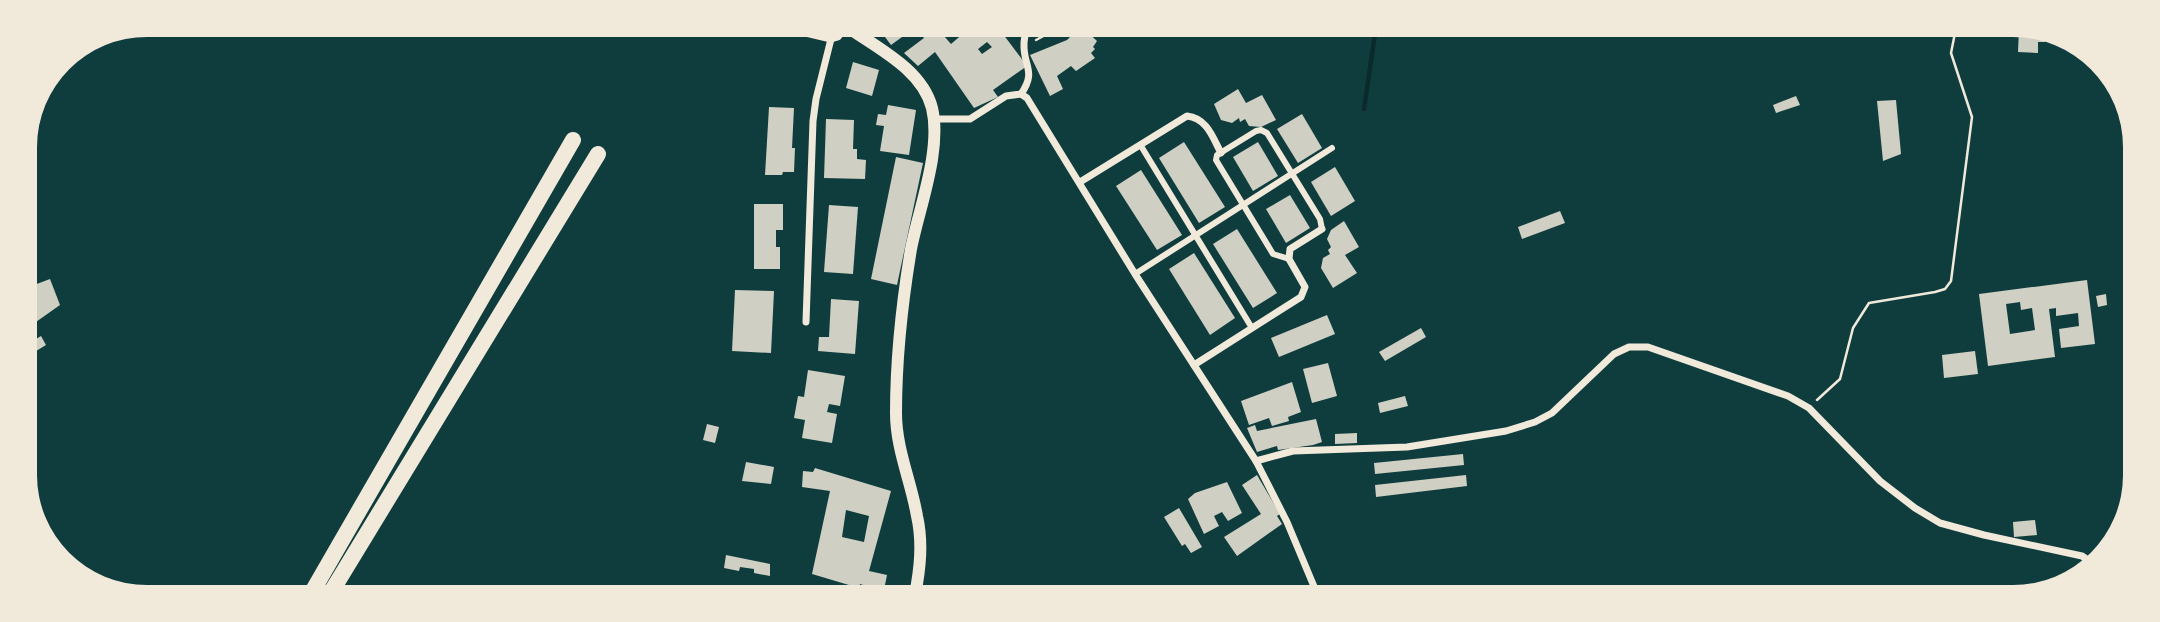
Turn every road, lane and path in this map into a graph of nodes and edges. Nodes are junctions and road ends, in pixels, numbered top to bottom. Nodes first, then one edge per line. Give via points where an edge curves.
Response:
1 (823, 37) edge
2 (838, 37) edge
3 (861, 37) edge
4 (1025, 37) edge
5 (1041, 37) edge
6 (1954, 37) edge
7 (831, 39) junction
8 (1023, 46) junction
9 (1021, 94) junction
10 (933, 119) junction
11 (573, 140) dead end
12 (1141, 146) junction
13 (1332, 148) dead end
14 (1221, 153) junction
15 (598, 154) dead end
16 (1291, 174) junction
17 (1080, 182) junction
18 (1242, 204) junction
19 (1322, 229) joint
20 (1195, 236) junction
21 (1289, 258) junction
22 (1135, 274) junction
23 (806, 322) dead end
24 (1252, 328) junction
25 (1194, 365) junction
26 (1810, 408) junction
27 (1256, 461) junction
28 (2086, 558) edge
29 (316, 585) edge
30 (335, 585) edge
31 (916, 585) edge
32 (1313, 585) edge

1 - 7 street
2 - 7 street
3 - 10 main road via 915,77 924,88
4 - 8 street
5 - 8 path
6 - 26 path via 1951,53 1972,117 1951,281 1935,292 1869,303 1853,328 1840,379
7 - 23 street via 813,121
8 - 9 street via 1030,72
9 - 10 street via 1006,96 970,119
9 - 17 street via 1032,104
10 - 31 main road via 930,164 906,282 896,412 899,449 919,527
11 - 29 highway
12 - 14 street via 1187,117 1195,117 1204,123
12 - 17 street
12 - 20 street
13 - 16 street
14 - 16 street via 1261,130
14 - 18 street via 1216,160
15 - 30 highway
16 - 18 street
16 - 19 street
17 - 22 street
18 - 20 street
18 - 21 street via 1273,254
19 - 21 street via 1290,249
20 - 22 street
20 - 24 street
21 - 24 street via 1305,286 1301,297
22 - 25 street
24 - 25 street
25 - 27 street
26 - 27 street via 1648,347 1629,347 1614,354 1559,406 1535,422 1506,431 1407,447 1293,451
26 - 28 street via 1880,481 1941,523
27 - 32 street

